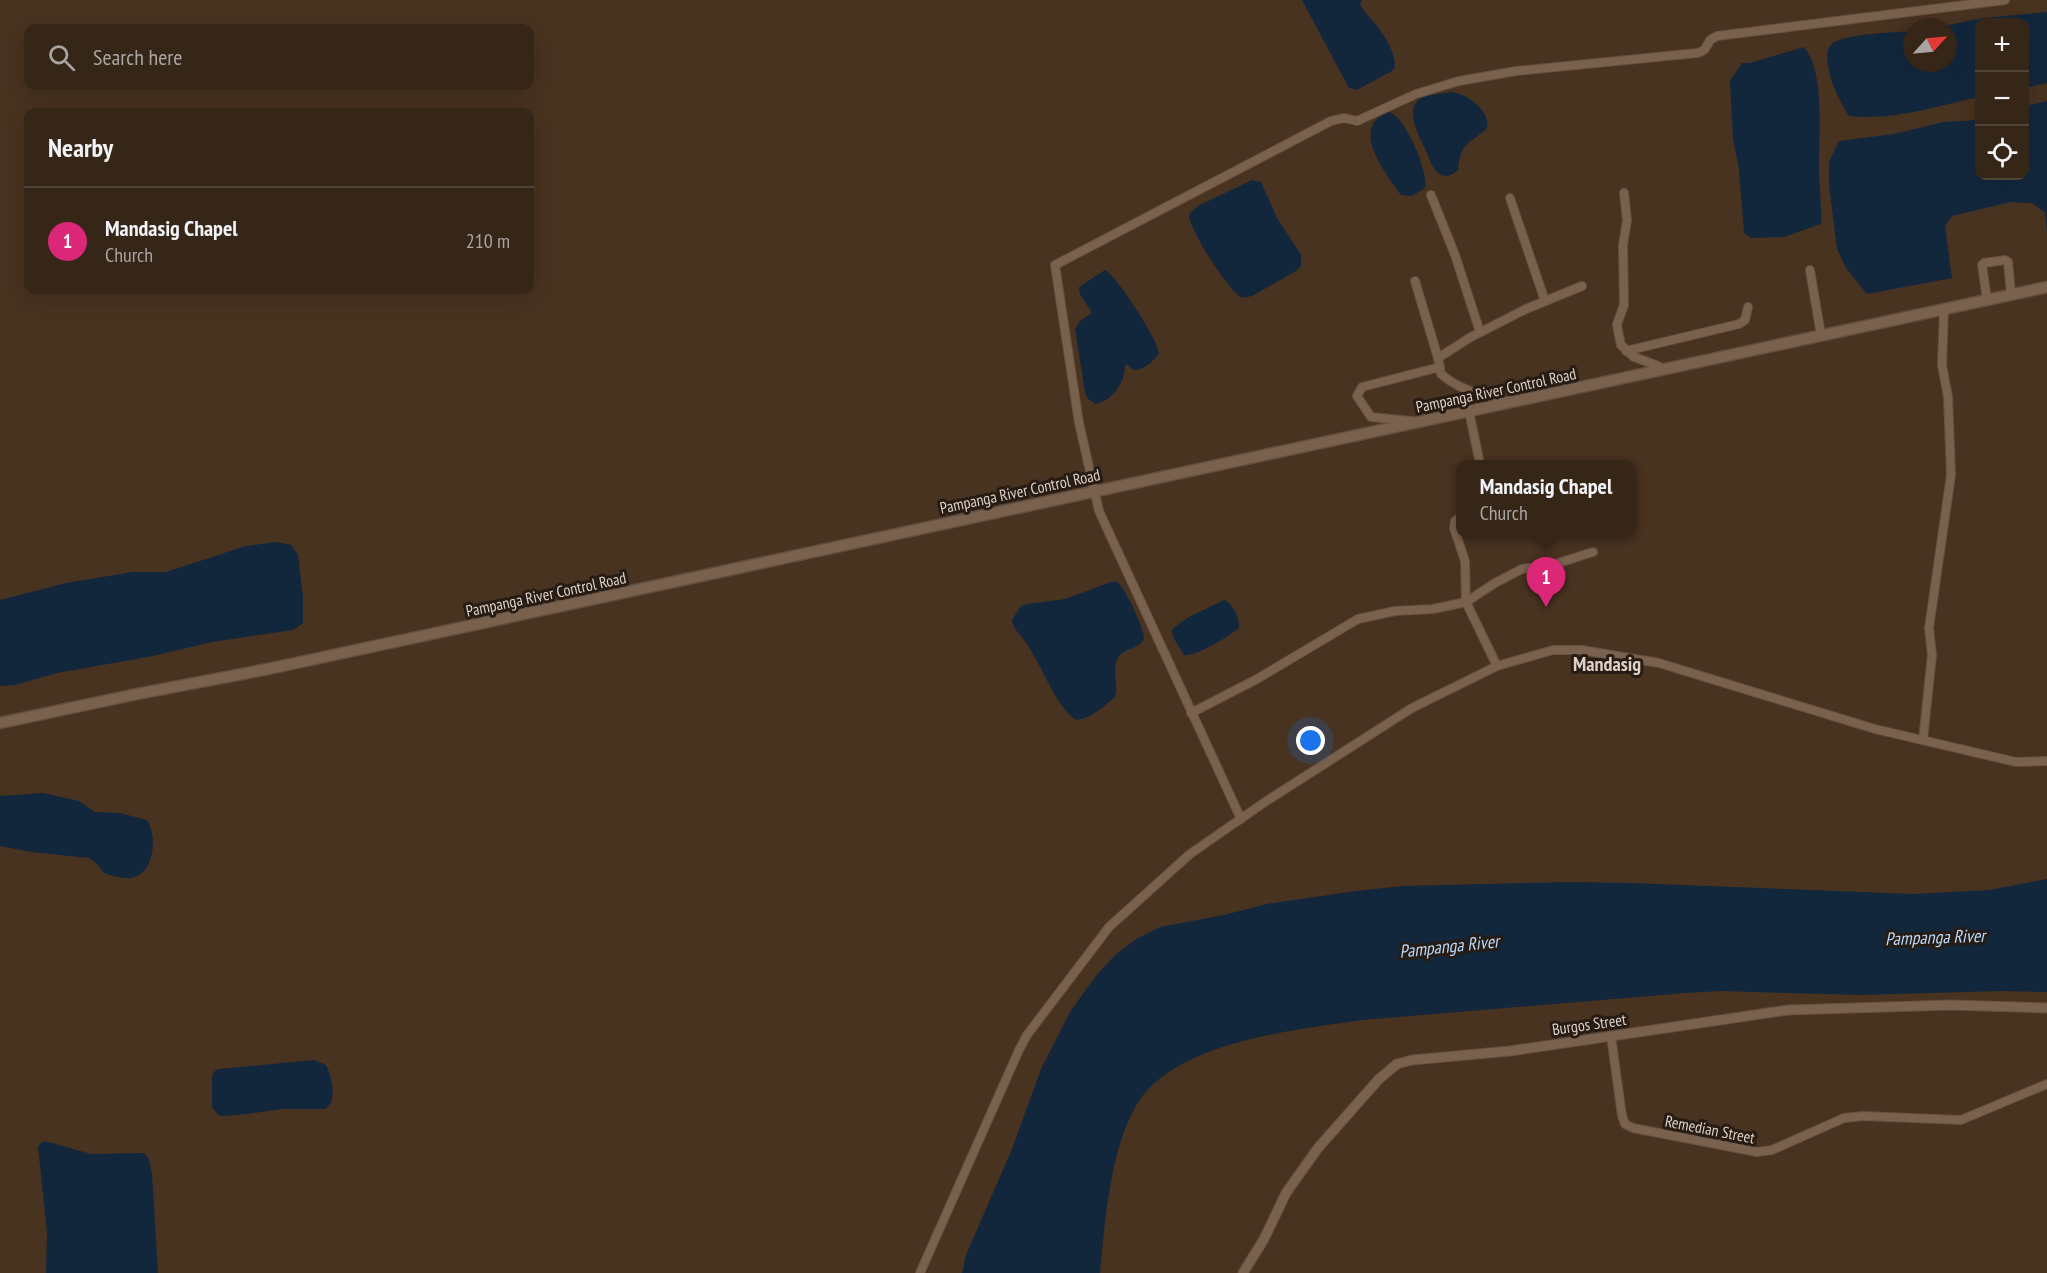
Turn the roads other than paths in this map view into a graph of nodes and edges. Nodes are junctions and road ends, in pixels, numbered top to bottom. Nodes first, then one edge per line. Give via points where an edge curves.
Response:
1 (2005, 0) edge
2 (1624, 193) dead end
3 (1431, 195) dead end
4 (1510, 198) dead end
5 (1809, 270) dead end
6 (1415, 281) dead end
7 (1582, 286) dead end
8 (2047, 286) edge
9 (2011, 294) junction
10 (1987, 299) junction
11 (1545, 301) junction
12 (1748, 307) dead end
13 (1944, 309) junction
14 (1480, 332) junction
15 (1821, 335) junction
16 (1626, 351) junction
17 (1438, 358) junction
18 (1440, 368) junction
19 (1664, 369) junction
20 (1510, 402) junction
21 (1469, 411) junction
22 (1419, 421) junction
23 (1479, 460) edge
24 (1095, 490) junction
25 (1456, 520) edge
26 (1456, 534) edge
27 (1457, 538) edge
28 (1593, 552) dead end
29 (1466, 602) junction
30 (1497, 666) junction
31 (1191, 713) junction
32 (0, 723) edge
33 (1923, 740) junction
34 (2047, 761) edge
35 (1241, 819) junction
36 (2047, 1008) edge
37 (1611, 1036) junction
38 (2047, 1084) edge
39 (920, 1273) edge
40 (1243, 1273) edge

1 - 24 street via 1717,36 1697,53 1516,71 1447,84 1357,121 1331,121 1055,265 1079,423
2 - 16 street via 1624,305 1617,324
3 - 14 street
4 - 11 street
5 - 15 street
6 - 17 street
7 - 11 street
8 - 9 main road, Pampanga River Control Road
9 - 10 main road, Pampanga River Control Road
9 - 10 street via 2008,262 1984,263
10 - 13 main road, Pampanga River Control Road
11 - 14 street
12 - 16 street via 1745,320 1739,324
13 - 15 main road, Pampanga River Control Road
13 - 33 street via 1942,365 1951,475 1929,628 1932,655
14 - 17 street
15 - 19 main road, Pampanga River Control Road
16 - 19 street
17 - 18 street
18 - 20 street via 1441,374 1457,386
18 - 22 street via 1359,390 1357,396 1371,417
19 - 20 main road, Pampanga River Control Road
20 - 21 main road, Pampanga River Control Road
21 - 22 main road, Pampanga River Control Road
21 - 23 street
22 - 24 main road, Pampanga River Control Road
24 - 31 street via 1105,527
24 - 32 main road, Pampanga River Control Road
25 - 26 street
27 - 29 street via 1465,561
28 - 29 street via 1552,565 1522,569
29 - 30 street
29 - 31 street via 1358,619
30 - 33 street via 1552,650 1582,650 1659,663
30 - 35 street via 1412,708
31 - 35 street
33 - 34 street via 2016,762
35 - 39 street via 1190,854 1109,927 1027,1035
36 - 37 street, Burgos Street via 1951,1005 1788,1010
37 - 38 street, Remedian Street via 1625,1124 1757,1152 1772,1150 1844,1118 1961,1120
37 - 40 street, Burgos Street via 1397,1064 1318,1148 1286,1193

